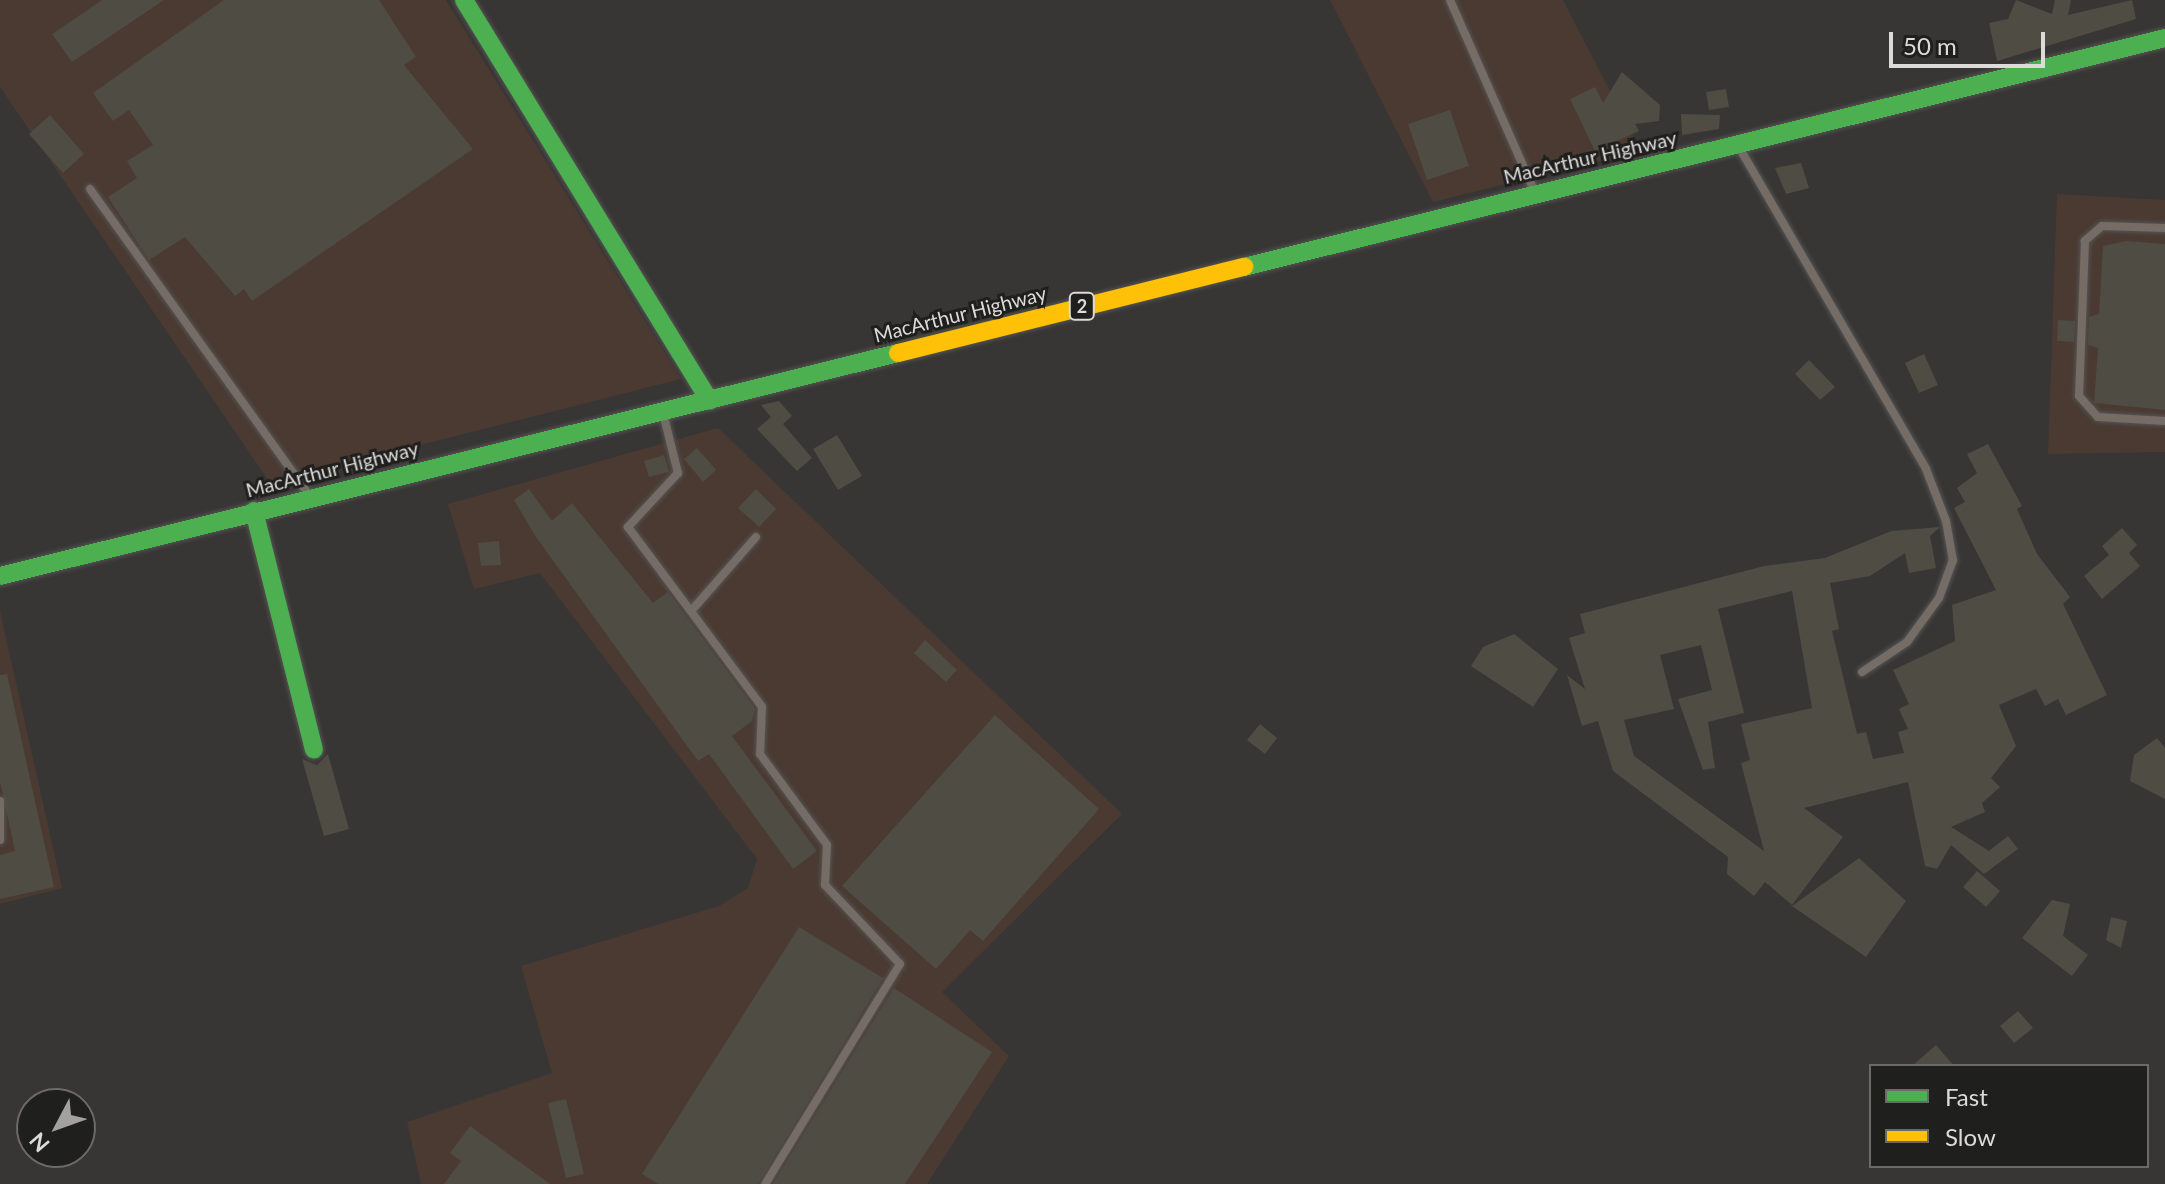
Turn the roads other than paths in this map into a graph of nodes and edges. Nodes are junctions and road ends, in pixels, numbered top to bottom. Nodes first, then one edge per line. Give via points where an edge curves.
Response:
1 (464, 0) edge
2 (1450, 0) edge
3 (2165, 38) edge
4 (1737, 145) junction
5 (90, 189) dead end
6 (1535, 193) junction
7 (2165, 228) edge
8 (710, 401) junction
9 (663, 412) junction
10 (2165, 421) edge
11 (310, 496) junction
12 (254, 511) junction
13 (756, 537) dead end
14 (0, 576) edge
15 (692, 610) junction
16 (1862, 672) dead end
17 (314, 750) dead end
18 (0, 801) edge
19 (0, 840) edge
20 (765, 1184) edge

1 - 8 main road
2 - 6 lane
3 - 4 main road, MacArthur Highway / 2
4 - 6 main road, MacArthur Highway / 2
4 - 16 lane via 1926,469 1946,521 1953,560 1939,598 1907,642
5 - 11 lane
6 - 8 main road, MacArthur Highway / 2
7 - 10 lane via 2102,226 2085,241 2079,396 2098,417
8 - 9 main road, MacArthur Highway / 2
9 - 11 main road, MacArthur Highway / 2
9 - 15 lane via 678,473 628,527
11 - 12 main road, MacArthur Highway / 2
12 - 14 main road, MacArthur Highway / 2
12 - 17 main road
13 - 15 lane
15 - 20 lane via 762,707 760,754 827,845 825,885 900,964
18 - 19 lane

